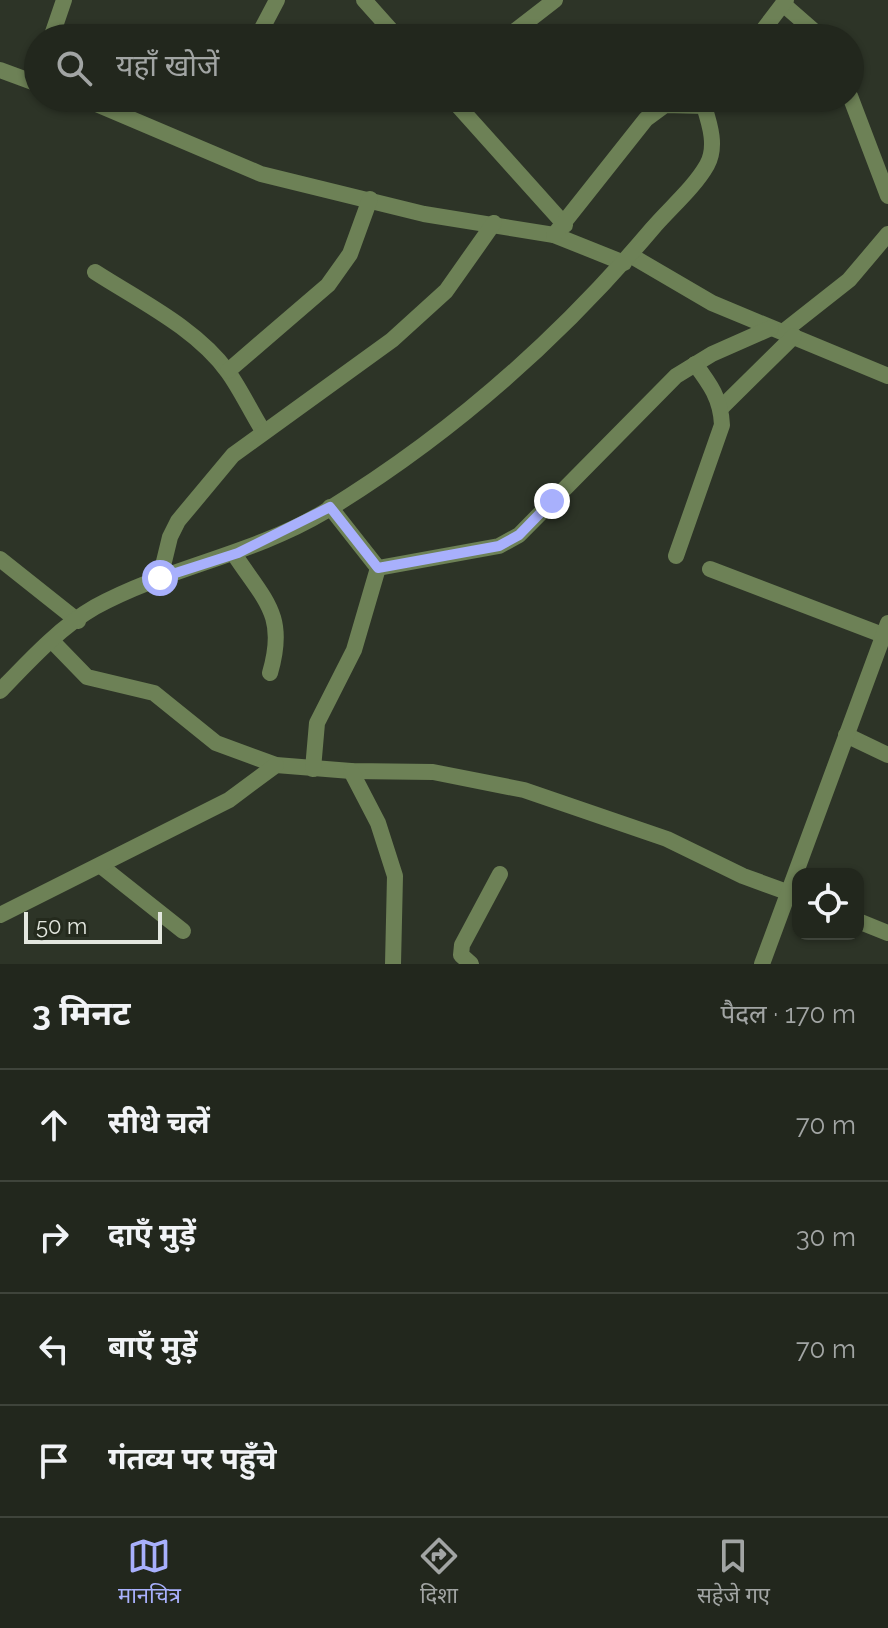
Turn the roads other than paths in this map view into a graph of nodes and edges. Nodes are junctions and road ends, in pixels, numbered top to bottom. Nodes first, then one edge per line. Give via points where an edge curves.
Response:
1 (64, 0) edge
2 (277, 0) edge
3 (364, 0) edge
4 (555, 0) edge
5 (785, 2) edge
6 (56, 24) edge
7 (264, 24) edge
8 (385, 24) edge
9 (524, 24) edge
10 (768, 24) edge
11 (808, 24) edge
12 (0, 70) edge
13 (24, 77) edge
14 (115, 112) edge
15 (463, 112) edge
16 (656, 112) edge
17 (710, 112) edge
18 (856, 112) edge
19 (888, 196) edge
20 (370, 199) junction
21 (494, 223) junction
22 (560, 230) junction
23 (888, 234) edge
24 (627, 259) junction
25 (95, 272) dead end
26 (783, 332) junction
27 (695, 364) junction
28 (228, 371) junction
29 (888, 376) edge
30 (722, 407) junction
31 (263, 431) junction
32 (330, 507) junction
33 (234, 554) junction
34 (676, 556) dead end
35 (0, 559) edge
36 (378, 568) junction
37 (710, 569) dead end
38 (160, 578) junction
39 (78, 621) junction
40 (886, 632) edge
41 (52, 641) junction
42 (270, 673) dead end
43 (0, 691) edge
44 (846, 735) junction
45 (888, 755) edge
46 (276, 765) junction
47 (313, 769) junction
48 (351, 771) junction
49 (101, 866) junction
50 (802, 868) edge
51 (500, 874) dead end
52 (792, 894) edge
53 (792, 896) edge
54 (0, 915) edge
55 (864, 923) edge
56 (183, 931) dead end
57 (888, 933) edge
58 (393, 964) edge
59 (471, 964) edge
60 (762, 964) edge

1 - 6 street
2 - 7 street
3 - 8 street
4 - 9 street
5 - 10 street
5 - 11 street
12 - 13 street
14 - 20 street via 261,174
15 - 22 street
16 - 22 street
17 - 24 street via 713,134 708,163
18 - 19 street
20 - 21 street via 424,214
20 - 28 street via 350,254 328,285
21 - 22 street
21 - 31 street via 446,291 392,340
22 - 24 street
23 - 26 street via 849,280
24 - 26 street
24 - 32 street via 536,353 462,417
25 - 28 street via 165,316
26 - 27 street
26 - 29 street
26 - 30 street
27 - 30 street
27 - 36 street via 676,376 519,535 499,546
28 - 31 street
30 - 34 street via 712,463
31 - 38 street via 233,455 178,521
32 - 33 street
32 - 36 street
33 - 38 street
33 - 42 street via 273,612 278,647
35 - 39 street
36 - 47 street via 354,650 317,723
37 - 40 street
38 - 39 street
39 - 41 street
40 - 44 street
41 - 43 street
41 - 46 street via 87,677 154,693 216,743
44 - 45 street
44 - 50 street
46 - 47 street
46 - 49 street via 229,800
47 - 48 street
48 - 52 street via 433,772 524,790 667,839
48 - 58 street via 378,823 395,876
49 - 54 street
49 - 56 street
51 - 59 street via 462,945 461,955
53 - 60 street
55 - 57 street

